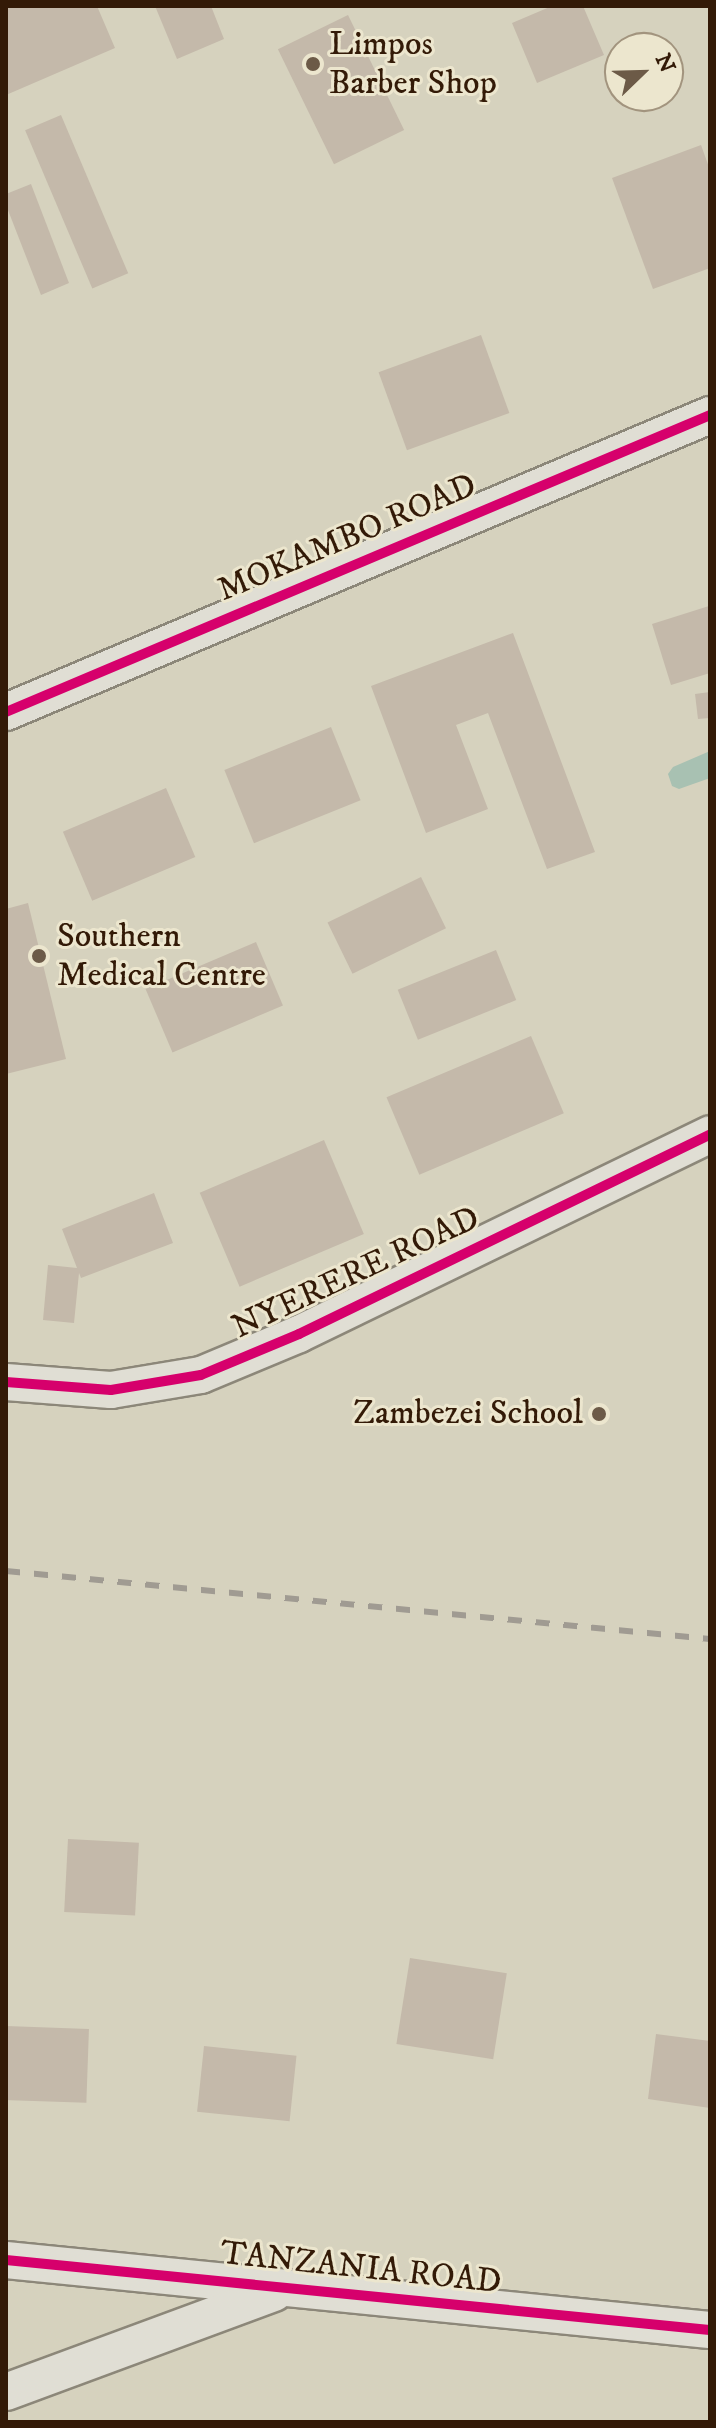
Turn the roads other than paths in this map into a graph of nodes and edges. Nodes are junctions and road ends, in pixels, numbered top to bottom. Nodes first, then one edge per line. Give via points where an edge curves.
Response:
1 (710, 415) edge
2 (6, 712) edge
3 (710, 1134) edge
4 (6, 1382) edge
5 (6, 2260) edge
6 (283, 2290) junction
7 (710, 2330) edge
8 (6, 2392) edge

1 - 2 street, MOKAMBO ROAD
3 - 4 street, NYERERE ROAD via 299,1334 201,1375 111,1390
5 - 6 street, TANZANIA ROAD
6 - 7 street, TANZANIA ROAD
6 - 8 street

